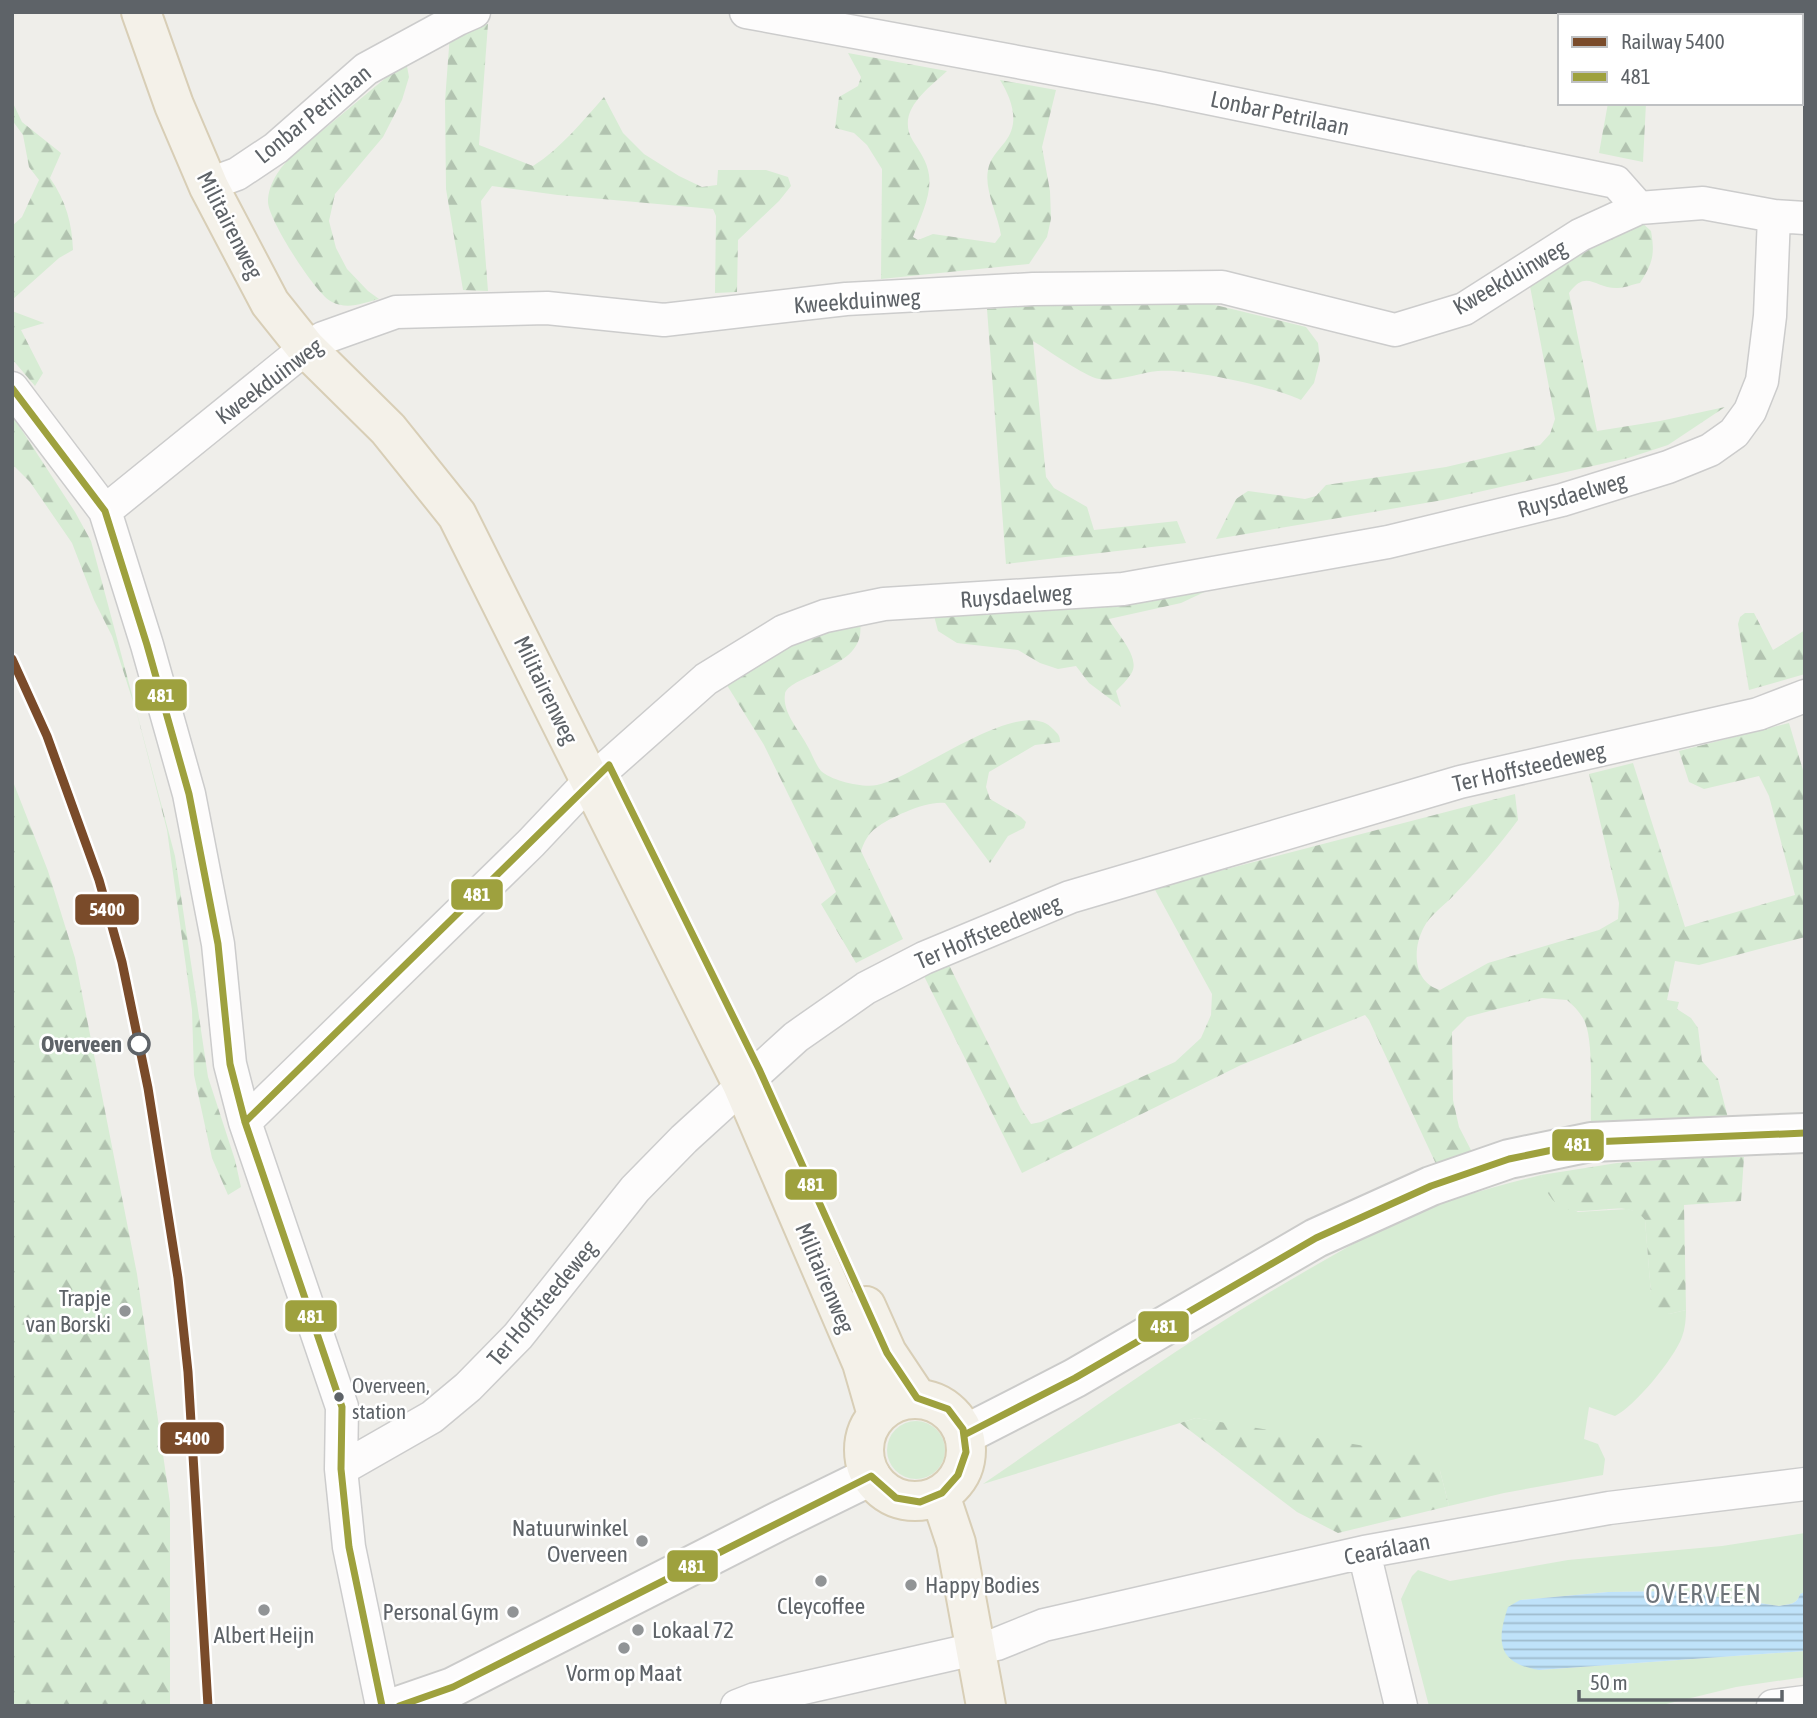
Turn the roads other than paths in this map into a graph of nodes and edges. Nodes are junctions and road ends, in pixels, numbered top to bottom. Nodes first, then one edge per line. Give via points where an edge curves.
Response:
1 (141, 12) edge
2 (161, 12) edge
3 (474, 12) edge
4 (746, 12) edge
5 (226, 178) junction
6 (1639, 208) junction
7 (1789, 217) edge
8 (314, 343) junction
9 (12, 388) edge
10 (105, 511) junction
11 (1805, 696) edge
12 (600, 774) junction
13 (751, 1077) junction
14 (245, 1122) junction
15 (1805, 1133) edge
16 (917, 1398) junction
17 (877, 1415) junction
18 (964, 1435) junction
19 (341, 1469) junction
20 (871, 1476) junction
21 (1805, 1484) edge
22 (940, 1495) junction
23 (1364, 1552) junction
24 (975, 1648) junction
25 (1805, 1702) edge
26 (382, 1706) edge
27 (398, 1706) edge
28 (737, 1706) edge
29 (986, 1706) edge
30 (1401, 1706) edge
31 (1773, 1706) edge

1 - 8 main road, Militairenweg via 209,187 270,303
2 - 5 main road, Militairenweg via 190,98
3 - 5 street, Lonbar Petrilaan via 366,69 276,148
4 - 6 street, Lonbar Petrilaan via 1159,88 1616,183
5 - 8 main road, Militairenweg
6 - 7 street via 1703,203
6 - 8 street, Kweekduinweg via 1580,235 1464,309 1395,330 1222,288 1033,289 845,299 664,320 547,308 396,312
7 - 12 street, Ruysdaelweg via 1762,381 1750,411 1734,433 1710,450 1562,499 1388,542 1123,589 884,604 825,616 784,631 706,679
8 - 10 street, Kweekduinweg
8 - 12 main road, Militairenweg via 457,515
9 - 10 street
10 - 14 street via 188,794 218,944 230,1064
11 - 13 street, Ter Hoffsteedeweg via 1758,714 1461,782 1070,897 924,958 866,988 796,1037
12 - 13 main road, Militairenweg
12 - 14 street, Ruysdaelweg
13 - 16 main road, Militairenweg via 887,1353
13 - 17 main road, Militairenweg via 862,1363
13 - 19 street, Ter Hoffsteedeweg via 635,1189 497,1360 432,1417
14 - 19 street via 342,1407
15 - 18 street via 1591,1142 1509,1158 1431,1186 1316,1238 1075,1378
16 - 17 main road via 896,1402
16 - 18 main road via 947,1410
17 - 20 main road via 864,1446
18 - 22 main road via 963,1468
19 - 26 street via 349,1547
20 - 22 main road via 900,1499 921,1501
20 - 27 street via 453,1688
21 - 23 street, Cearálaan via 1609,1508
22 - 24 main road via 956,1543
23 - 24 street, Cearálaan via 1044,1625
23 - 30 street
24 - 28 street, Cearálaan
24 - 29 main road
25 - 31 street

